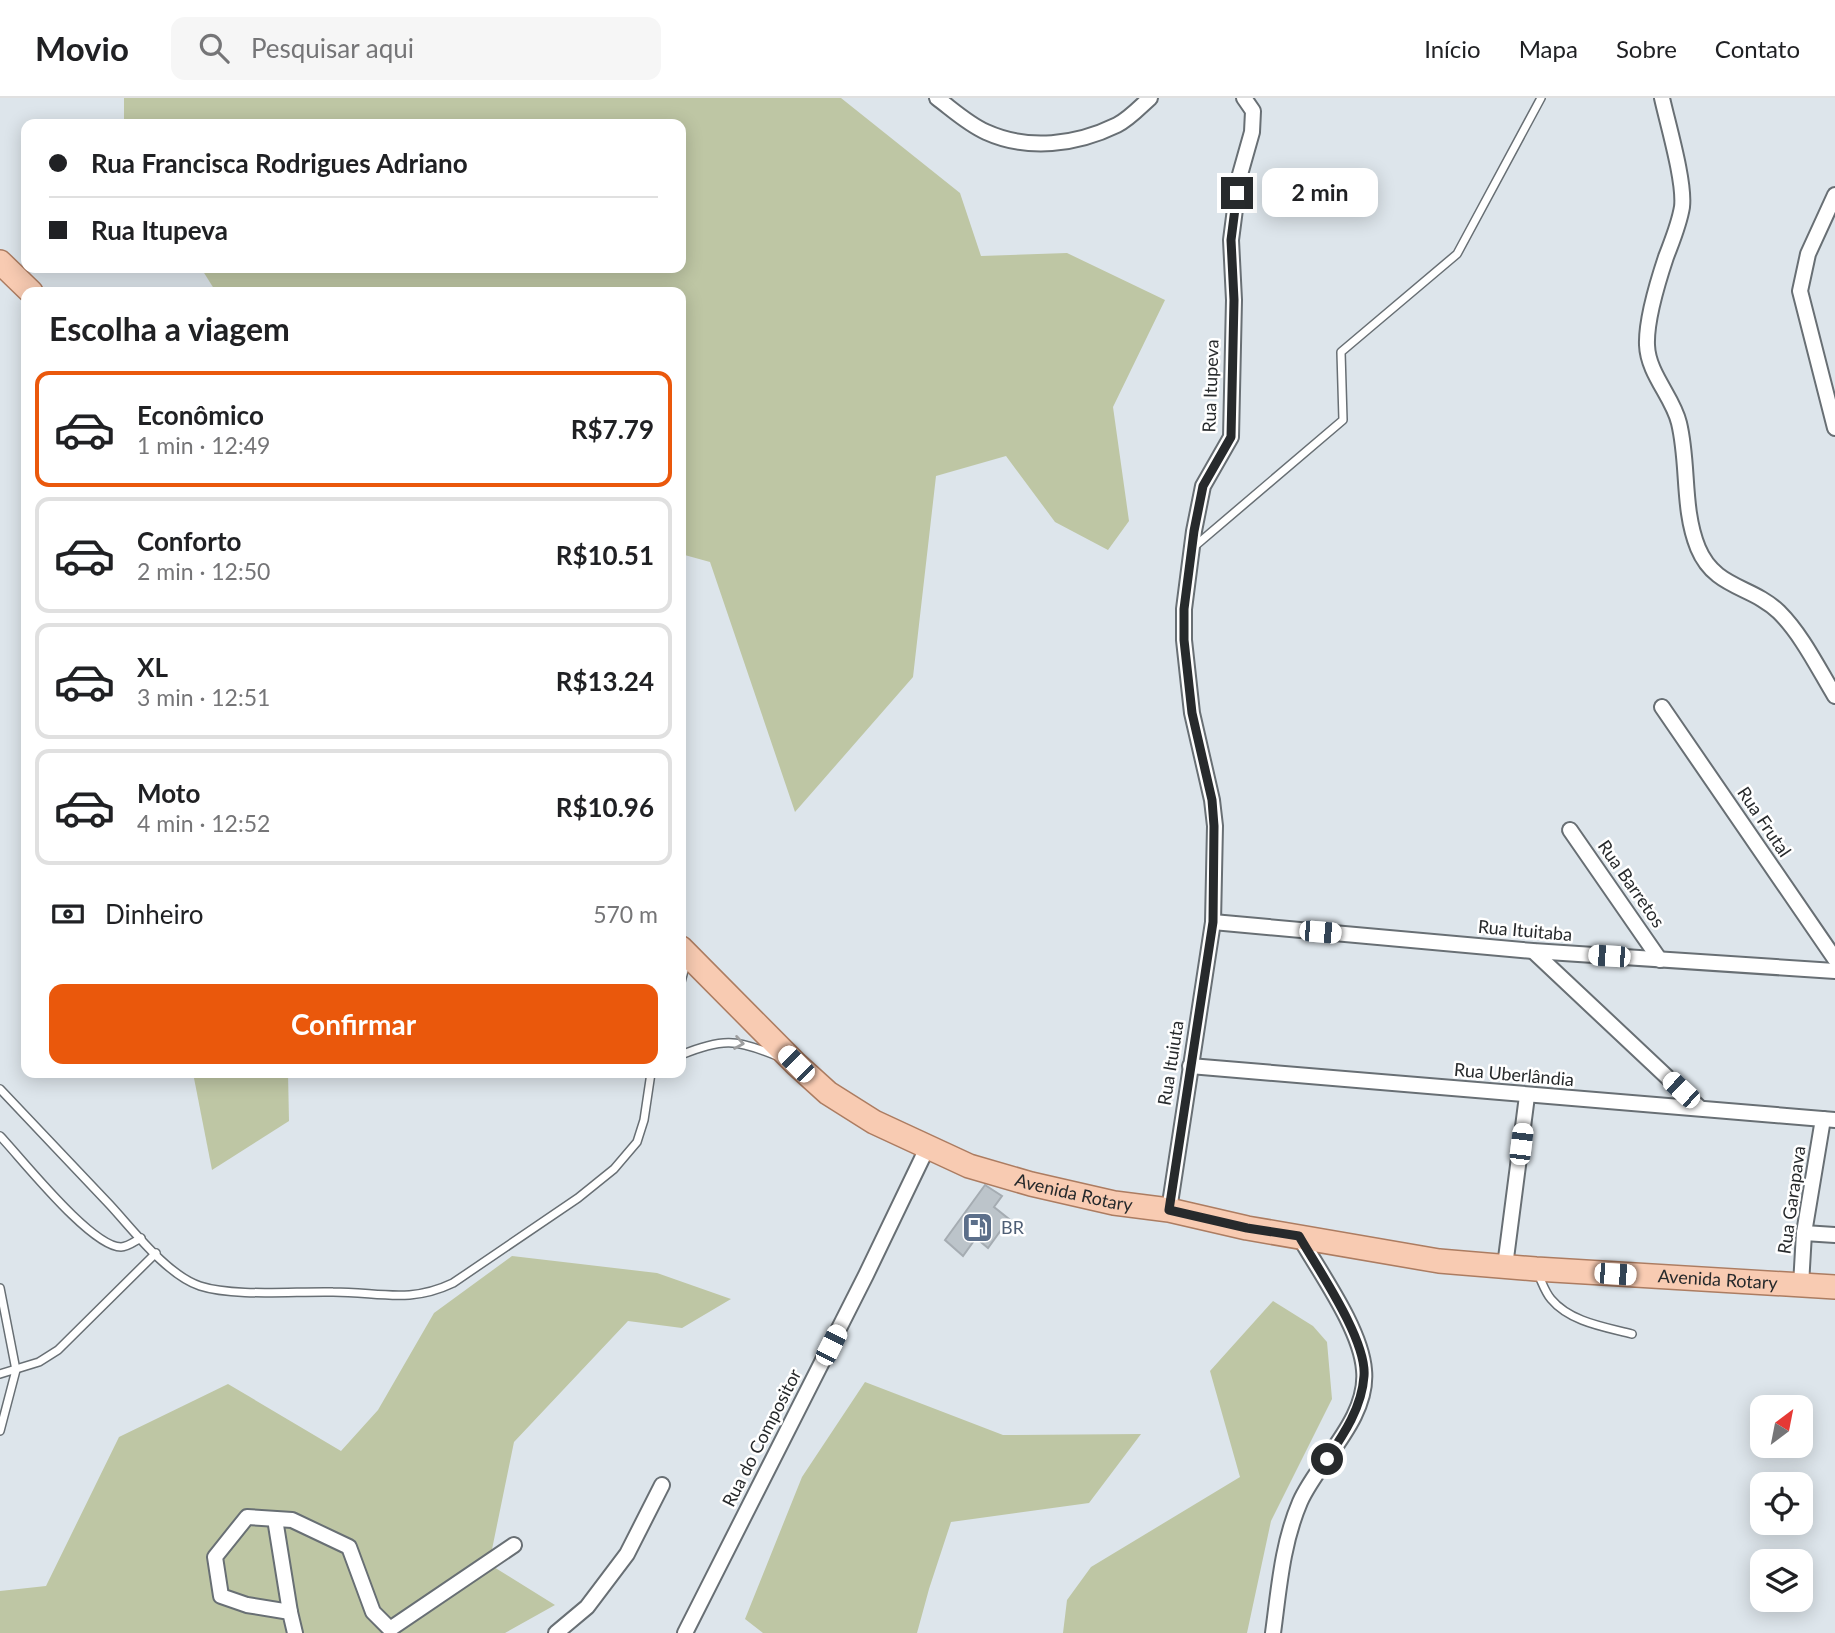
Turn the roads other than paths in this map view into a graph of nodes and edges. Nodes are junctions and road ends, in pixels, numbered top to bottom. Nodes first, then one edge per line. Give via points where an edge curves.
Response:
1 (937, 98) edge
2 (1150, 98) edge
3 (1244, 98) edge
4 (1541, 98) edge
5 (1662, 98) edge
6 (1835, 195) edge
7 (0, 262) edge
8 (26, 287) edge
9 (1835, 428) edge
10 (1192, 548) junction
11 (1835, 696) edge
12 (1662, 707) dead end
13 (1570, 830) dead end
14 (1213, 922) junction
15 (1533, 951) junction
16 (686, 954) edge
17 (1835, 959) edge
18 (1660, 960) junction
19 (1835, 971) edge
20 (686, 1053) edge
21 (796, 1064) junction
22 (1190, 1066) junction
23 (650, 1078) edge
24 (0, 1089) edge
25 (1527, 1096) junction
26 (1700, 1108) junction
27 (1829, 1120) edge
28 (0, 1136) edge
29 (928, 1146) junction
30 (1169, 1210) junction
31 (1804, 1233) junction
32 (1835, 1235) edge
33 (1299, 1236) junction
34 (141, 1238) junction
35 (156, 1253) junction
36 (1505, 1266) junction
37 (1536, 1269) junction
38 (1801, 1286) junction
39 (1835, 1287) edge
40 (0, 1288) edge
41 (1632, 1334) dead end
42 (16, 1370) junction
43 (0, 1374) edge
44 (0, 1431) edge
45 (662, 1485) dead end
46 (275, 1519) junction
47 (514, 1545) dead end
48 (290, 1612) junction
49 (295, 1633) edge
50 (556, 1633) edge
51 (685, 1633) edge
52 (1273, 1633) edge

1 - 2 street via 987,133 1050,144 1119,124
3 - 10 street, Rua Itupeva via 1253,111 1231,240 1231,437 1203,486
4 - 10 lane via 1457,254 1341,352 1343,420
5 - 11 street via 1683,197 1678,228 1658,283 1647,345 1679,423 1690,522 1709,568 1782,615
6 - 9 street via 1808,254 1800,291
7 - 8 main road
10 - 14 street, Rua Itupeva via 1184,640 1192,713 1212,800
12 - 17 street, Rua Frutal
13 - 18 street, Rua Barretos
14 - 15 street, Rua Ituitaba
14 - 22 street, Rua Ituiuta
15 - 18 street, Rua Ituitaba
15 - 26 street
16 - 21 main road, Avenida Rotary
18 - 19 street, Rua Ituitaba
20 -> 21 lane via 727,1041 748,1044
21 - 29 main road, Avenida Rotary via 828,1093 874,1122
22 - 25 street, Rua Uberlândia
22 - 30 street, Rua Ituiuta
23 - 35 lane via 637,1142 614,1169 453,1283 433,1292 398,1296 224,1290 183,1279
24 - 34 lane
25 - 26 street, Rua Uberlândia
25 - 36 street
26 - 27 street, Rua Uberlândia
27 - 31 street, Rua Garapava
28 - 34 lane via 58,1203 111,1245 124,1248
29 - 30 main road, Avenida Rotary via 970,1166 1031,1184
29 - 51 street, Rua do Compositor
30 - 33 main road, Avenida Rotary
31 - 32 street
31 - 38 street, Rua Garapava
33 - 36 main road, Avenida Rotary via 1414,1257
33 - 52 street via 1355,1334 1365,1373 1350,1422 1299,1504 1282,1558
34 - 35 lane
35 - 42 lane via 58,1350
36 - 37 main road, Avenida Rotary
37 - 38 main road, Avenida Rotary
37 - 41 lane via 1561,1309
38 - 39 main road, Avenida Rotary
40 - 42 lane
42 - 43 lane
42 - 44 lane
45 - 50 street via 628,1554 587,1607
46 - 47 street via 292,1520 349,1547 373,1612 390,1629
46 - 48 street
46 - 48 street via 247,1517 215,1557 221,1595
48 - 49 street

